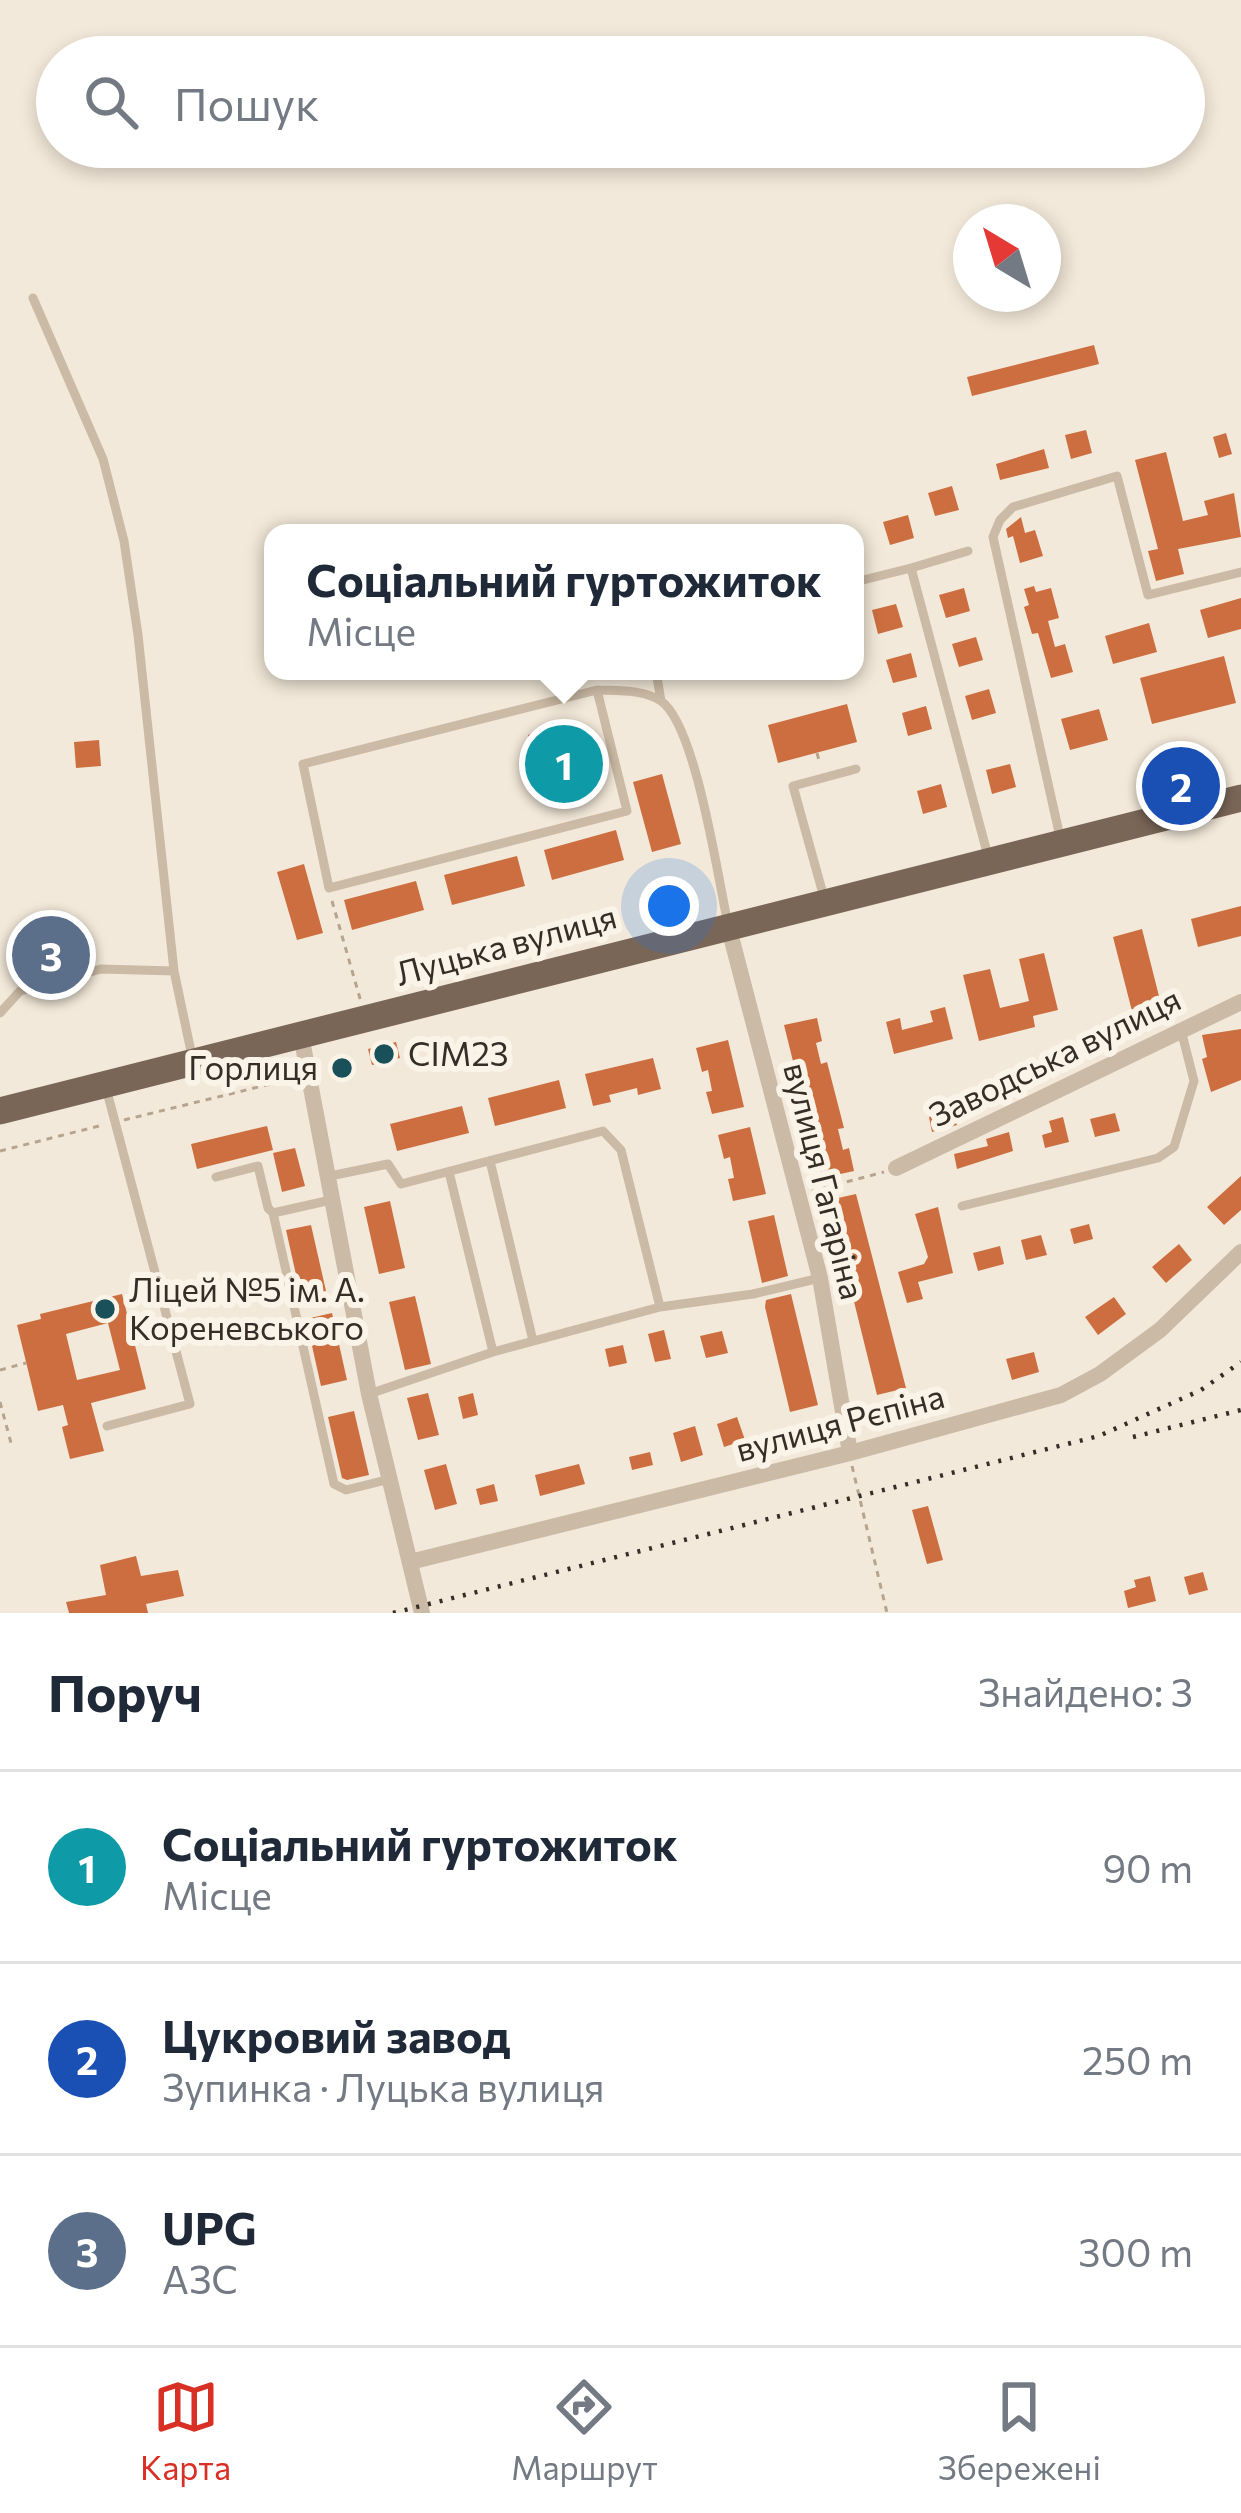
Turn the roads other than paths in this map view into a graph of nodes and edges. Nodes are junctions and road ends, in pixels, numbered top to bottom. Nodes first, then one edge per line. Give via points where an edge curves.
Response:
1 (33, 298) dead end
2 (968, 551) dead end
3 (911, 568) junction
4 (1241, 572) edge
5 (864, 580) edge
6 (658, 680) edge
7 (597, 690) junction
8 (661, 701) junction
9 (856, 769) dead end
10 (1241, 798) edge
11 (1061, 843) junction
12 (990, 861) junction
13 (825, 901) junction
14 (728, 925) junction
15 (174, 971) junction
16 (1241, 1002) edge
17 (0, 1013) edge
18 (1180, 1029) junction
19 (301, 1035) junction
20 (193, 1060) junction
21 (104, 1083) junction
22 (0, 1111) edge
23 (490, 1161) junction
24 (896, 1168) road end
25 (449, 1172) junction
26 (216, 1177) dead end
27 (330, 1177) junction
28 (335, 1199) junction
29 (962, 1206) dead end
30 (273, 1213) junction
31 (1241, 1252) edge
32 (820, 1278) junction
33 (660, 1307) junction
34 (533, 1341) junction
35 (493, 1352) junction
36 (369, 1394) junction
37 (107, 1426) dead end
38 (850, 1453) junction
39 (390, 1479) junction
40 (410, 1562) junction
41 (422, 1613) edge

1 - 15 lane via 103,459 124,541
2 - 3 lane
3 - 5 lane
3 - 12 lane
4 - 11 lane via 1148,595 1118,476 1013,508 1000,520 993,537
6 - 8 lane
7 - 7 lane via 303,764 329,888 626,811
7 - 8 lane
8 - 14 lane via 692,755
9 - 13 lane via 794,786
10 - 11 main road, Луцька вулиця
11 - 12 main road, Луцька вулиця
12 - 13 main road, Луцька вулиця
13 - 14 main road, Луцька вулиця
14 - 19 main road, Луцька вулиця
14 - 32 street, вулиця Гагаріна
15 - 17 lane via 101,969 20,991
15 - 20 lane
16 - 18 street, Заводська вулиця
18 - 24 street, Заводська вулиця
18 - 29 lane via 1194,1081 1174,1147 1158,1158
19 - 20 main road, Луцька вулиця
19 - 27 street
20 - 21 main road, Луцька вулиця
21 - 22 main road, Луцька вулиця
21 - 37 lane via 190,1404
23 - 25 lane
23 - 33 lane via 604,1130 621,1150
23 - 34 lane
25 - 27 lane via 401,1184 388,1164
25 - 35 lane
26 - 30 lane via 259,1166
27 - 28 street
28 - 30 lane
28 - 36 street
30 - 39 lane via 334,1484 346,1490
31 - 38 street, вулиця Рєпіна via 1160,1330 1061,1395
32 - 33 lane
32 - 38 street, вулиця Гагаріна
33 - 34 lane
34 - 35 lane
35 - 36 lane
36 - 39 street
38 - 40 street, вулиця Рєпіна
39 - 40 street
40 - 41 street

